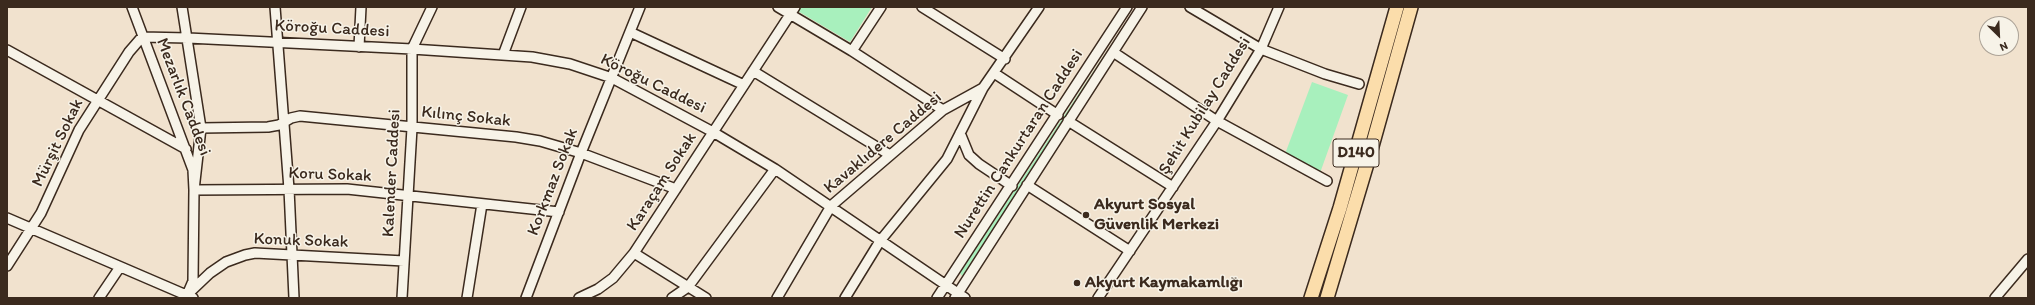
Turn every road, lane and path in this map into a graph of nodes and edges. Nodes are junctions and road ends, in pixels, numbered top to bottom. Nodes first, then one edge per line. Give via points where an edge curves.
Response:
1 (132, 7) edge
2 (182, 7) edge
3 (275, 7) edge
4 (361, 7) edge
5 (432, 7) edge
6 (521, 7) edge
7 (640, 7) edge
8 (778, 7) edge
9 (881, 7) edge
10 (922, 7) edge
11 (1039, 7) edge
12 (1127, 7) edge
13 (1142, 7) edge
14 (1190, 7) edge
15 (1279, 7) edge
16 (1397, 7) edge
17 (1411, 7) edge
18 (793, 11) edge
19 (630, 32) junction
20 (142, 37) junction
21 (188, 38) junction
22 (278, 43) junction
23 (359, 47) junction
24 (412, 49) junction
25 (1260, 49) junction
26 (7, 50) edge
27 (852, 51) junction
28 (1113, 52) junction
29 (503, 55) junction
30 (1005, 59) junction
31 (753, 71) junction
32 (994, 73) junction
33 (612, 78) junction
34 (1358, 84) dead end
35 (744, 85) junction
36 (983, 88) junction
37 (97, 100) junction
38 (943, 110) junction
39 (1058, 115) junction
40 (1068, 121) junction
41 (1217, 121) junction
42 (284, 122) junction
43 (201, 128) junction
44 (412, 128) junction
45 (714, 132) junction
46 (960, 133) junction
47 (186, 149) junction
48 (581, 153) junction
49 (890, 155) junction
50 (775, 169) junction
51 (1327, 181) dead end
52 (1027, 185) junction
53 (1012, 186) junction
54 (1173, 187) junction
55 (289, 189) junction
56 (194, 190) junction
57 (676, 190) junction
58 (407, 196) junction
59 (482, 204) junction
60 (831, 206) junction
61 (559, 212) junction
62 (7, 218) edge
63 (32, 229) junction
64 (880, 241) junction
65 (1130, 251) junction
66 (634, 253) junction
67 (292, 255) junction
68 (2028, 259) edge
69 (404, 261) junction
70 (7, 266) edge
71 (120, 267) junction
72 (945, 286) junction
73 (688, 287) junction
74 (185, 296) edge
75 (959, 297) edge
76 (100, 298) edge
77 (294, 298) edge
78 (402, 298) edge
79 (467, 298) edge
80 (526, 298) edge
81 (579, 298) edge
82 (672, 298) edge
83 (706, 298) edge
84 (777, 298) edge
85 (845, 298) edge
86 (937, 298) edge
87 (1098, 298) edge
88 (1311, 298) edge
89 (1327, 298) edge
90 (1995, 298) edge

1 - 20 street, Mezarlık Caddesi
2 - 21 street
3 - 22 street
4 - 23 street
5 - 24 street
6 - 29 street
7 - 19 street, Korkmaz Sokak
8 - 18 street
9 - 27 street
10 - 30 street
11 - 30 street, Kavaklıdere Caddesi
12 - 39 street, Nurettin Cankurtaran Caddesi
13 - 28 street, Nurettin Cankurtaran Caddesi
14 - 25 street
15 - 25 street, Şehit Kubilay Caddesi
16 - 88 highway, D140 via 1340,208
17 - 89 highway, D140 via 1370,157
18 - 27 street
18 - 31 street, Karaçam Sokak
19 - 33 street, Korkmaz Sokak
19 - 35 street
20 - 21 street, Köroğu Caddesi
20 - 37 street, Mürşit Sokak
20 - 47 street, Mezarlık Caddesi
21 - 22 street, Köroğu Caddesi
21 - 43 street
22 - 23 street, Köroğu Caddesi
22 - 42 street
23 - 24 street, Köroğu Caddesi
24 - 29 street, Köroğu Caddesi
24 - 44 street, Kalender Caddesi
25 - 34 street
25 - 41 street, Şehit Kubilay Caddesi
26 - 37 street
27 - 38 street
28 - 40 street, Nurettin Cankurtaran Caddesi
28 - 41 street
29 - 33 street, Köroğu Caddesi via 552,60
30 - 32 street, Kavaklıdere Caddesi
31 - 35 street, Karaçam Sokak
31 - 49 street
32 - 36 street, Kavaklıdere Caddesi
32 - 39 street
33 - 45 street, Köroğu Caddesi
33 - 48 street, Korkmaz Sokak
35 - 45 street, Karaçam Sokak
36 - 38 street, Kavaklıdere Caddesi
36 - 46 street
37 - 47 street
37 - 63 street, Mürşit Sokak
38 - 49 street, Kavaklıdere Caddesi
39 - 53 street, Nurettin Cankurtaran Caddesi
40 - 52 street, Nurettin Cankurtaran Caddesi
40 - 54 street
41 - 51 street
41 - 54 street, Şehit Kubilay Caddesi
42 - 43 street, Kılınç Sokak via 254,129
42 - 44 street, Kılınç Sokak via 300,116
42 - 55 street
43 - 56 street
44 - 48 street, Kılınç Sokak via 516,137
44 - 58 street, Kalender Caddesi
45 - 50 street, Köroğu Caddesi
45 - 57 street, Karaçam Sokak
46 - 53 street via 969,155
46 - 64 street via 947,159
47 - 56 street, Mezarlık Caddesi via 193,170
48 - 57 street, Kılınç Sokak
48 - 61 street, Korkmaz Sokak
49 - 60 street, Kavaklıdere Caddesi
50 - 60 street, Köroğu Caddesi
50 - 73 street
52 - 65 street
52 - 75 street, Nurettin Cankurtaran Caddesi
53 - 72 street, Nurettin Cankurtaran Caddesi
54 - 65 street, Şehit Kubilay Caddesi
55 - 56 street, Koru Sokak
55 - 58 street, Koru Sokak via 347,189
55 - 67 street
56 - 74 street, Mezarlık Caddesi via 193,281
57 - 66 street, Karaçam Sokak
58 - 59 street, Koru Sokak
58 - 69 street, Kalender Caddesi
59 - 61 street, Koru Sokak
59 - 79 street
60 - 64 street, Köroğu Caddesi
60 - 84 street, Kavaklıdere Caddesi
61 - 80 street, Korkmaz Sokak
62 - 63 street
63 - 70 street, Mürşit Sokak
63 - 71 street
64 - 72 street, Köroğu Caddesi
64 - 85 street
65 - 87 street, Şehit Kubilay Caddesi
66 - 73 street
66 - 81 street, Karaçam Sokak via 613,278
67 - 69 street, Konuk Sokak
67 - 74 street, Konuk Sokak via 255,253 234,259 210,273
67 - 77 street
68 - 90 street
69 - 78 street, Kalender Caddesi
71 - 74 street
71 - 76 street
72 - 75 street, Köroğu Caddesi
72 - 86 street, Nurettin Cankurtaran Caddesi
73 - 82 street
73 - 83 street

